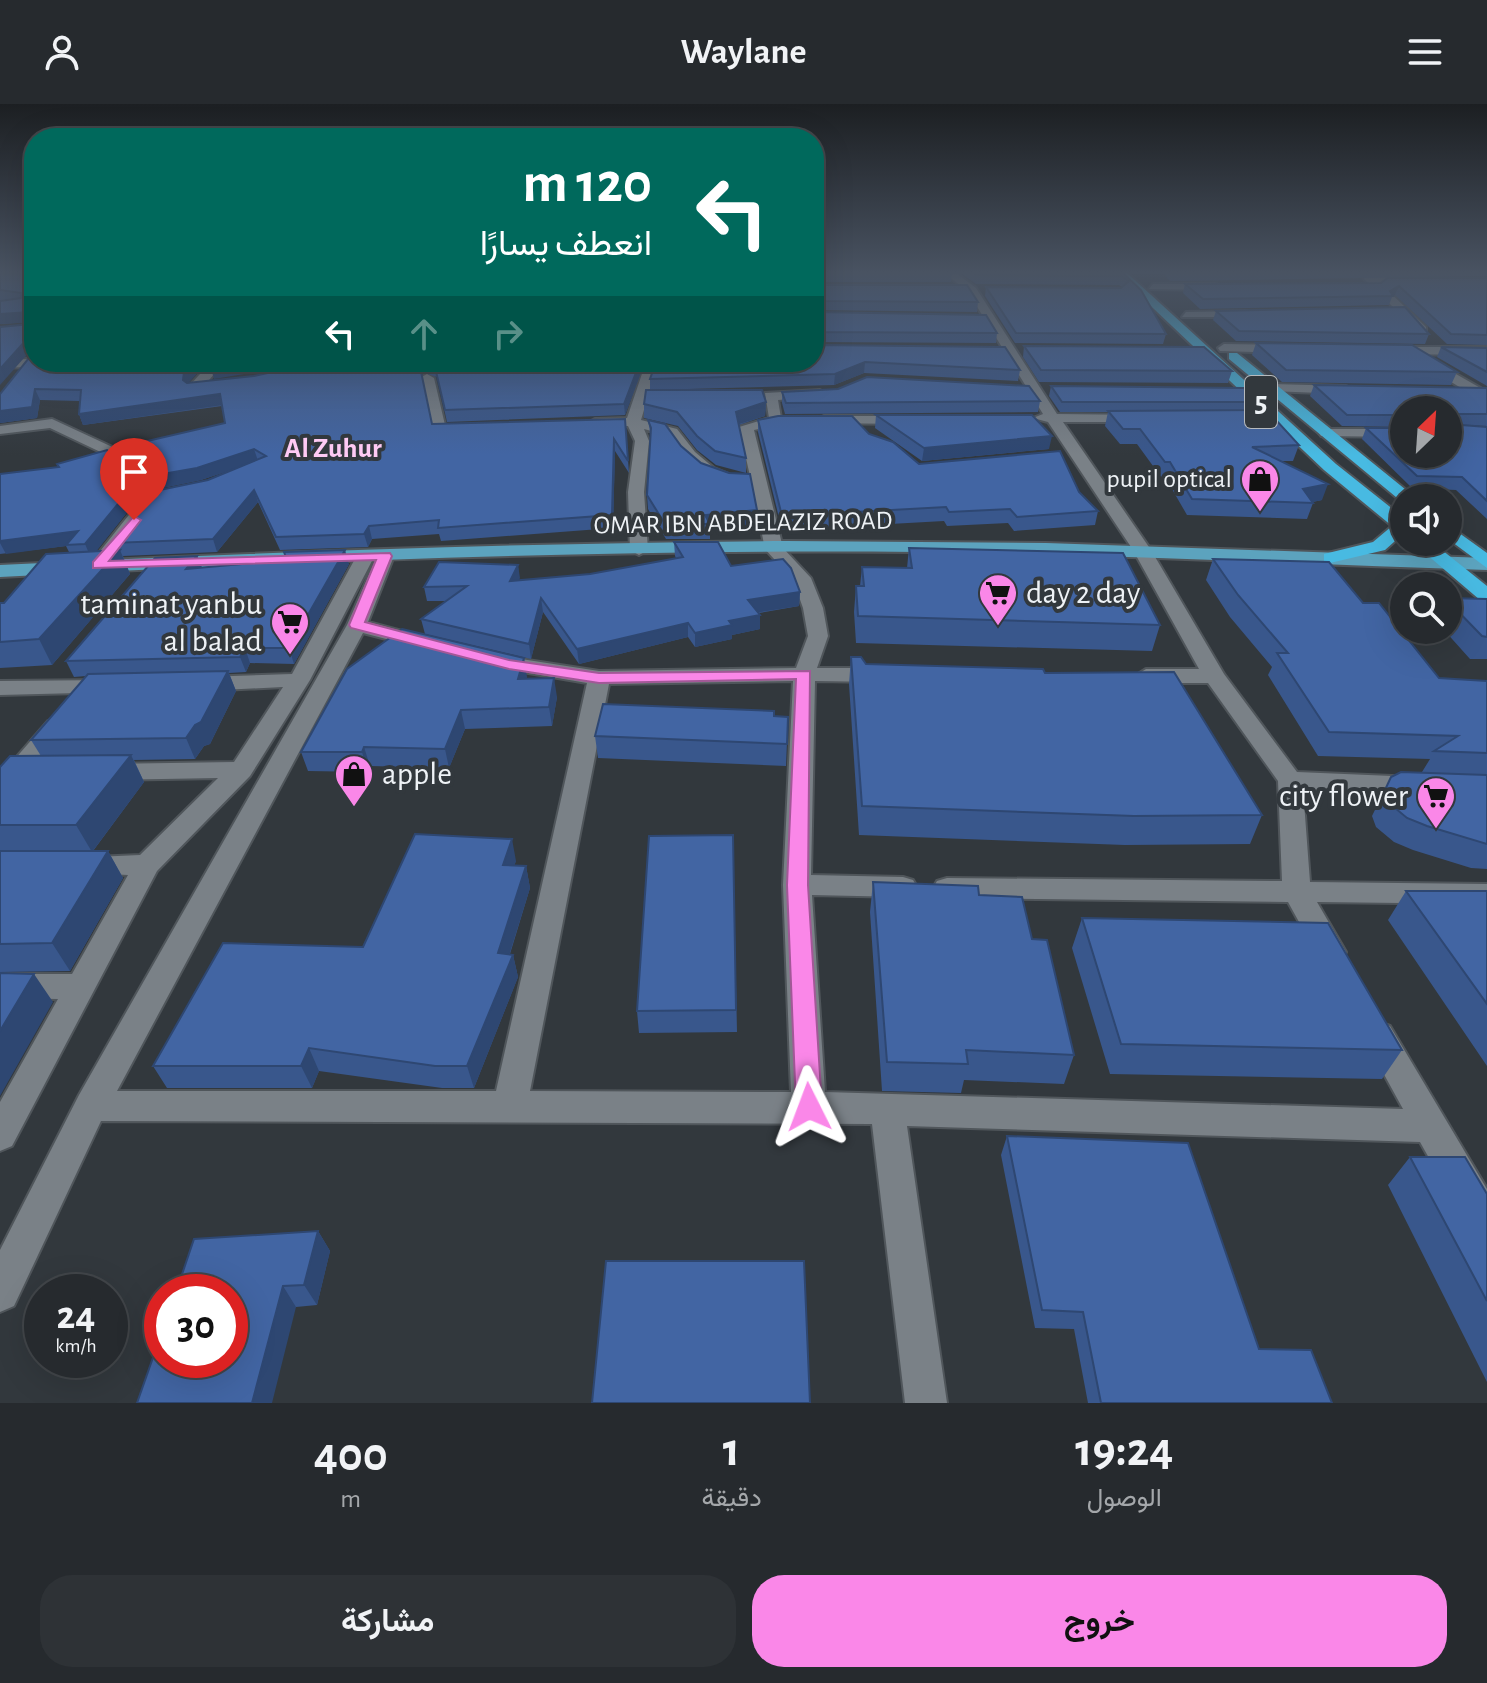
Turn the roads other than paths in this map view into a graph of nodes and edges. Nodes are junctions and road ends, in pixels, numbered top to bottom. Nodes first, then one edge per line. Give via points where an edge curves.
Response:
1 (997, 334) edge
2 (1187, 334) edge
3 (1207, 334) edge
4 (1426, 334) edge
5 (1224, 348) junction
6 (1302, 349) edge
7 (1380, 350) edge
8 (1176, 351) edge
9 (1206, 351) junction
10 (1411, 351) junction
11 (1443, 351) junction
12 (1487, 351) edge
13 (24, 360) edge
14 (0, 364) edge
15 (24, 368) edge
16 (209, 372) edge
17 (650, 372) edge
18 (18, 375) edge
19 (427, 378) edge
20 (220, 387) edge
21 (1272, 388) junction
22 (1368, 390) edge
23 (1225, 391) edge
24 (1249, 391) junction
25 (837, 392) edge
26 (1447, 392) edge
27 (1483, 393) edge
28 (66, 407) edge
29 (1025, 418) edge
30 (1053, 418) junction
31 (1161, 418) edge
32 (917, 419) edge
33 (855, 420) junction
34 (793, 421) junction
35 (633, 422) junction
36 (52, 423) junction
37 (573, 424) edge
38 (484, 428) edge
39 (0, 430) edge
40 (1326, 433) junction
41 (1390, 433) edge
42 (875, 442) edge
43 (116, 454) junction
44 (88, 461) edge
45 (759, 480) junction
46 (1390, 484) edge
47 (1390, 515) edge
48 (1462, 533) edge
49 (1390, 537) edge
50 (1462, 541) edge
51 (1487, 541) edge
52 (774, 549) junction
53 (639, 550) junction
54 (1142, 550) junction
55 (375, 556) junction
56 (1437, 556) edge
57 (1330, 558) junction
58 (1445, 563) junction
59 (1487, 563) edge
60 (153, 564) junction
61 (98, 565) junction
62 (0, 571) edge
63 (134, 587) edge
64 (1482, 589) edge
65 (357, 625) junction
66 (448, 649) edge
67 (478, 657) edge
68 (68, 664) edge
69 (804, 674) junction
70 (899, 675) edge
71 (1120, 676) edge
72 (1214, 676) junction
73 (599, 678) junction
74 (299, 680) junction
75 (179, 685) edge
76 (134, 686) edge
77 (49, 687) junction
78 (0, 688) edge
79 (89, 688) junction
80 (241, 770) junction
81 (8, 772) edge
82 (46, 772) edge
83 (76, 772) edge
84 (1290, 780) junction
85 (1487, 788) edge
86 (0, 792) edge
87 (59, 865) edge
88 (147, 865) junction
89 (797, 885) junction
90 (1297, 893) junction
91 (1487, 894) edge
92 (1344, 975) edge
93 (0, 986) edge
94 (81, 987) junction
95 (1368, 1016) edge
96 (91, 1106) junction
97 (510, 1106) junction
98 (809, 1107) junction
99 (888, 1112) junction
100 (1431, 1126) junction
101 (0, 1135) edge
102 (1487, 1225) edge
103 (0, 1292) edge
104 (926, 1403) edge

1 - 30 street
2 - 9 highway, 5
3 - 5 highway, 5
4 - 11 street
5 - 6 street
5 - 21 highway, 5
7 - 10 street
8 - 9 street
9 - 24 highway, 5
10 - 11 street
10 - 27 street
11 - 12 street
13 - 14 street
15 - 18 street
16 - 20 street via 195,388
17 - 35 street
19 - 38 street via 439,430
21 - 22 street
21 - 40 highway, 5
23 - 24 street
24 - 47 highway, 5
25 - 34 street via 762,396
26 - 27 street
28 - 36 street
29 - 30 street
30 - 31 street
30 - 54 street via 1070,455
32 - 33 street
33 - 34 street
33 - 42 street
34 - 45 street via 746,427
35 - 37 street
35 - 45 street via 672,432 691,462 731,482
35 - 53 street via 642,441 636,492
36 - 39 street
36 - 43 street
40 - 41 street
40 - 46 highway, 5
43 - 44 street
43 - 61 street via 152,483 158,496
45 - 52 street
48 - 51 highway
49 - 57 highway via 1379,546
50 - 59 highway
52 - 53 main road, OMAR IBN ABDELAZIZ ROAD
52 - 54 main road, OMAR IBN ABDELAZIZ ROAD
52 - 69 street via 802,578 813,608 818,636
53 - 55 main road, OMAR IBN ABDELAZIZ ROAD
54 - 57 main road, OMAR IBN ABDELAZIZ ROAD
54 - 72 street
55 - 60 main road, OMAR IBN ABDELAZIZ ROAD
55 - 65 street
55 - 74 street
56 - 58 highway
57 - 58 main road, OMAR IBN ABDELAZIZ ROAD
58 - 59 main road, OMAR IBN ABDELAZIZ ROAD
58 - 64 highway
60 - 61 main road, OMAR IBN ABDELAZIZ ROAD
60 - 63 street
61 - 62 main road, OMAR IBN ABDELAZIZ ROAD
65 - 66 street
65 - 96 street
67 - 73 street
68 - 77 street
69 - 70 street
69 - 73 street
69 - 89 street
71 - 72 street
72 - 84 street
73 - 97 street
74 - 75 street
74 - 80 street
76 - 79 street
77 - 78 street
77 - 79 street
79 - 81 street
80 - 83 street
80 - 88 street
81 - 82 street
81 - 86 street
84 - 85 street
84 - 90 street
87 - 88 street
88 - 94 street
89 - 90 street
89 - 98 street
90 - 91 street
90 - 92 street
93 - 94 street
94 - 101 street
95 - 100 street
96 - 97 street
96 - 103 street
97 - 98 street
98 - 99 street
99 - 100 street
99 - 104 street
100 - 102 street

